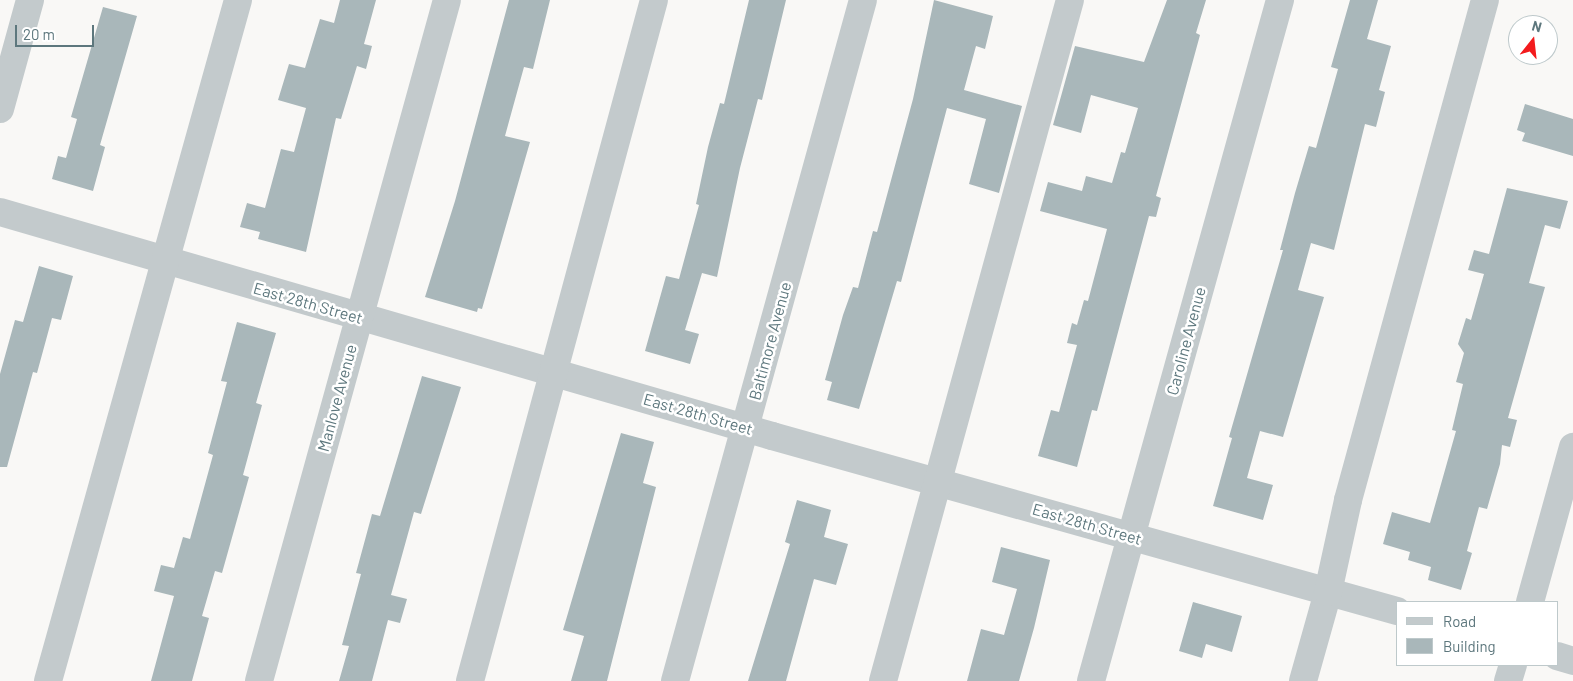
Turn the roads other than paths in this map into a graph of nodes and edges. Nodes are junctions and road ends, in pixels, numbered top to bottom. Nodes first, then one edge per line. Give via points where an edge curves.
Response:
1 (30, 0) edge
2 (238, 0) edge
3 (447, 0) edge
4 (654, 0) edge
5 (864, 0) edge
6 (1070, 0) edge
7 (1280, 0) edge
8 (1485, 0) edge
9 (0, 109) edge
10 (0, 212) edge
11 (166, 261) junction
12 (359, 317) junction
13 (553, 373) junction
14 (746, 428) junction
15 (1573, 447) edge
16 (938, 482) junction
17 (1131, 537) junction
18 (1328, 592) junction
19 (1530, 601) edge
20 (1396, 611) edge
21 (1558, 656) edge
22 (1573, 661) edge
23 (1513, 666) edge
24 (48, 681) edge
25 (259, 681) edge
26 (470, 681) edge
27 (675, 681) edge
28 (883, 681) edge
29 (1091, 681) edge
30 (1303, 681) edge
31 (1508, 681) edge

1 - 9 street
2 - 11 street
3 - 12 street, Manlove Avenue
4 - 13 street
5 - 14 street, Baltimore Avenue
6 - 16 street
7 - 17 street, Caroline Avenue
8 - 18 street via 1348,500
10 - 11 street, East 28th Street
11 - 12 street, East 28th Street
11 - 24 street via 145,324
12 - 13 street, East 28th Street
12 - 25 street, Manlove Avenue
13 - 14 street, East 28th Street
13 - 26 street
14 - 16 street, East 28th Street
14 - 27 street, Baltimore Avenue
15 - 19 street
16 - 17 street, East 28th Street
16 - 28 street
17 - 18 street, East 28th Street
17 - 29 street, Caroline Avenue
18 - 20 street, East 28th Street
18 - 30 street
21 - 22 street
23 - 31 street

